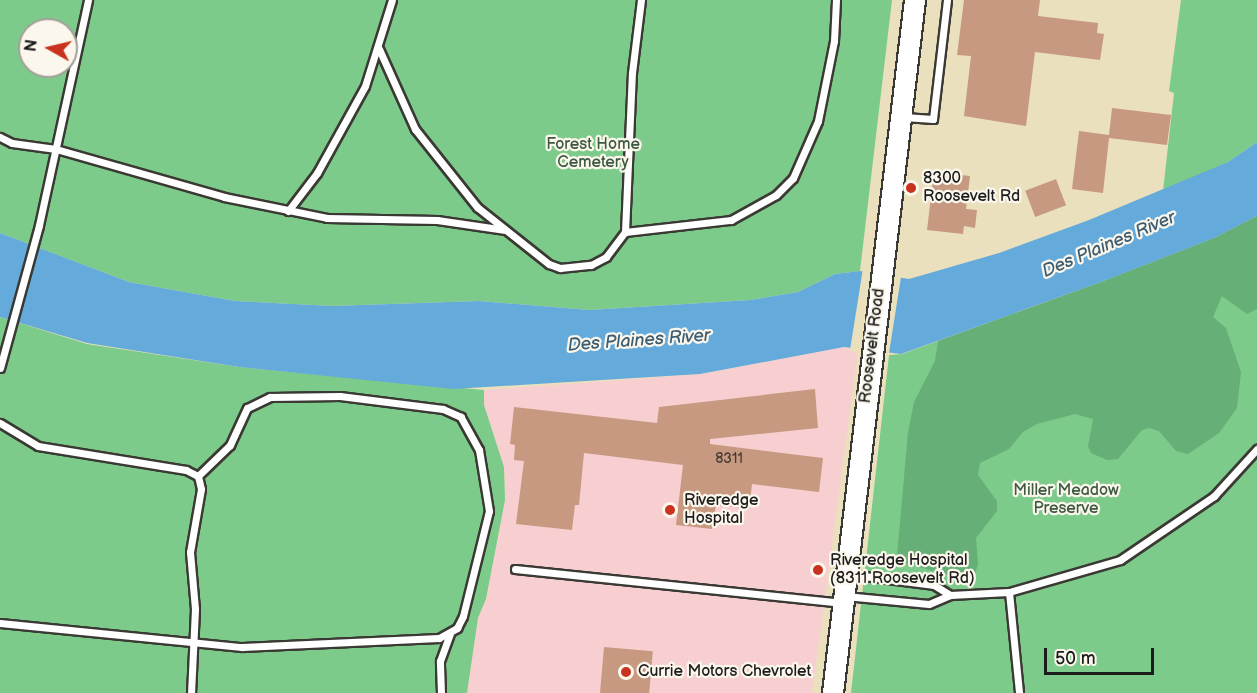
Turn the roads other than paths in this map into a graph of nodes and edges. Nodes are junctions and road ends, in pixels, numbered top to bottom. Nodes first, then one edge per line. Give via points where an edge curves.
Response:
1 (88, 0) edge
2 (392, 0) edge
3 (641, 0) edge
4 (836, 0) edge
5 (915, 0) edge
6 (947, 0) edge
7 (379, 49) junction
8 (901, 117) junction
9 (0, 137) edge
10 (56, 149) junction
11 (288, 211) junction
12 (505, 230) junction
13 (625, 232) junction
14 (0, 368) edge
15 (0, 423) edge
16 (1257, 449) edge
17 (198, 476) junction
18 (515, 569) dead end
19 (846, 574) junction
20 (1009, 592) junction
21 (950, 595) junction
22 (844, 600) junction
23 (0, 623) edge
24 (450, 634) junction
25 (193, 644) junction
26 (191, 693) edge
27 (441, 693) edge
28 (833, 693) edge
29 (1019, 693) edge

1 - 10 lane
2 - 7 lane
3 - 13 lane via 632,72
4 - 13 lane via 834,41 818,121 793,178 776,195 731,220
5 - 8 main road, Roosevelt Road
6 - 8 lane via 933,119
7 - 11 lane via 339,136
7 - 12 lane via 402,103 432,154 477,207
8 - 19 main road, Roosevelt Road
9 - 10 lane via 12,143
10 - 11 lane
10 - 14 lane
11 - 12 lane via 352,221 437,220
12 - 13 lane via 549,264 574,268 606,257
15 - 17 lane via 25,442 38,446 186,470
16 - 20 lane via 1214,496 1145,546 1120,560 1070,578
17 - 24 lane via 230,445 247,408 270,397 340,396 443,409 461,417 479,450 489,511 463,616
17 - 25 lane via 201,489 190,552 195,609
18 - 22 lane
19 - 21 lane via 934,585
19 - 22 main road, Roosevelt Road
20 - 21 lane
20 - 29 lane
21 - 22 lane via 929,604
22 - 28 main road, Roosevelt Road
23 - 25 lane
24 - 25 lane via 439,638 298,646
24 - 27 lane via 440,661
25 - 26 lane

